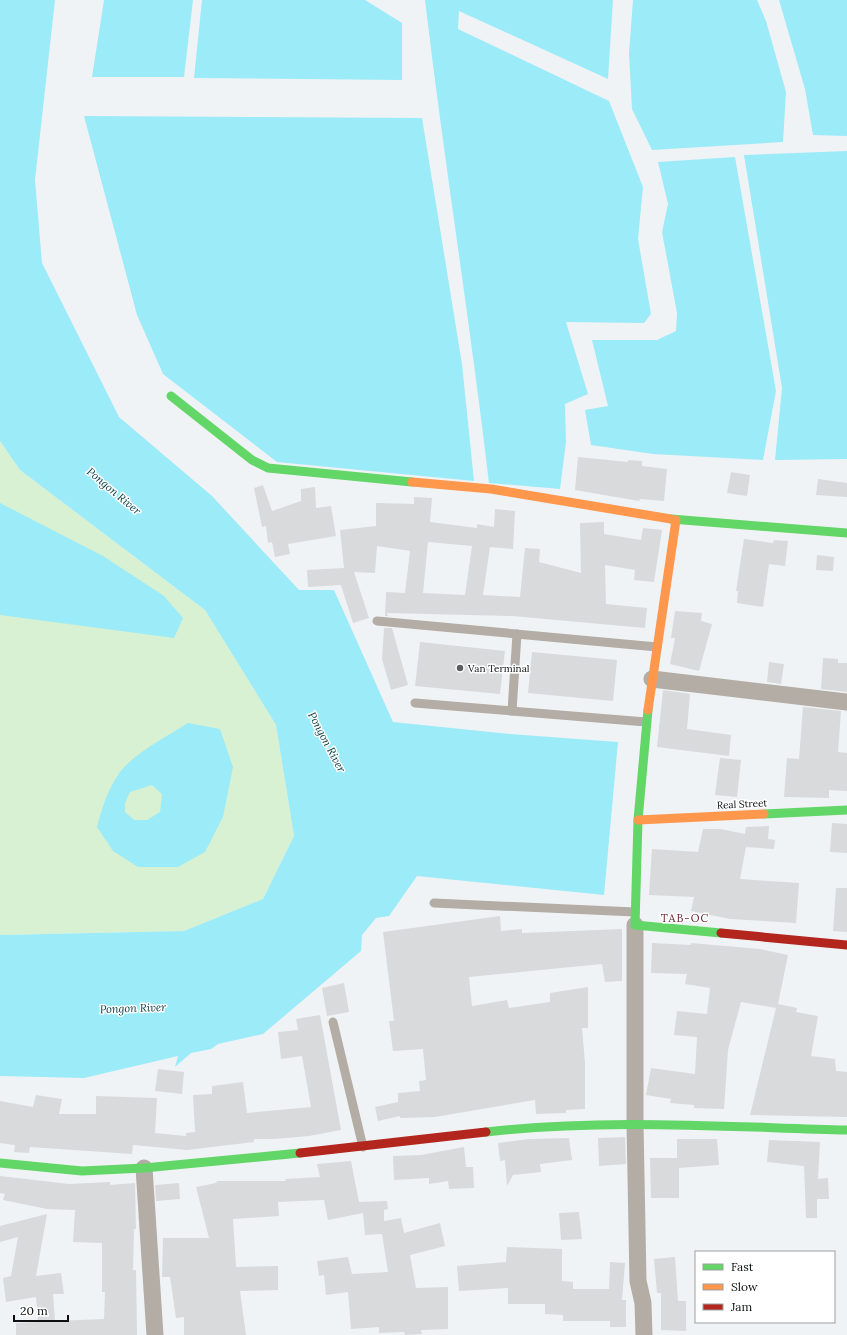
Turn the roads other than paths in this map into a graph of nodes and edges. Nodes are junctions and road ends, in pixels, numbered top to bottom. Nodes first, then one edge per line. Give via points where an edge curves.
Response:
1 (171, 396) dead end
2 (676, 520) junction
3 (847, 533) edge
4 (377, 621) dead end
5 (517, 634) junction
6 (657, 647) junction
7 (652, 679) junction
8 (847, 702) edge
9 (415, 703) dead end
10 (512, 711) junction
11 (646, 722) junction
12 (847, 810) edge
13 (638, 820) junction
14 (434, 903) dead end
15 (635, 919) junction
16 (847, 945) edge
17 (333, 1022) dead end
18 (635, 1124) junction
19 (847, 1130) edge
20 (363, 1147) junction
21 (0, 1162) edge
22 (144, 1168) junction
23 (155, 1335) edge
24 (644, 1335) edge

1 - 2 street via 252,460 268,468 490,489
2 - 3 street
2 - 6 street
4 - 5 lane
5 - 6 lane
5 - 10 lane
6 - 7 street
7 - 8 street
7 - 11 street
9 - 10 lane
10 - 11 lane
11 - 13 street
12 - 13 street, Real Street
13 - 15 street
14 - 15 lane
15 - 16 street
15 - 18 street
17 - 20 lane
18 - 19 street
18 - 20 street via 528,1127
18 - 24 street via 638,1281 643,1302
20 - 22 street
21 - 22 street via 82,1171
22 - 23 street

